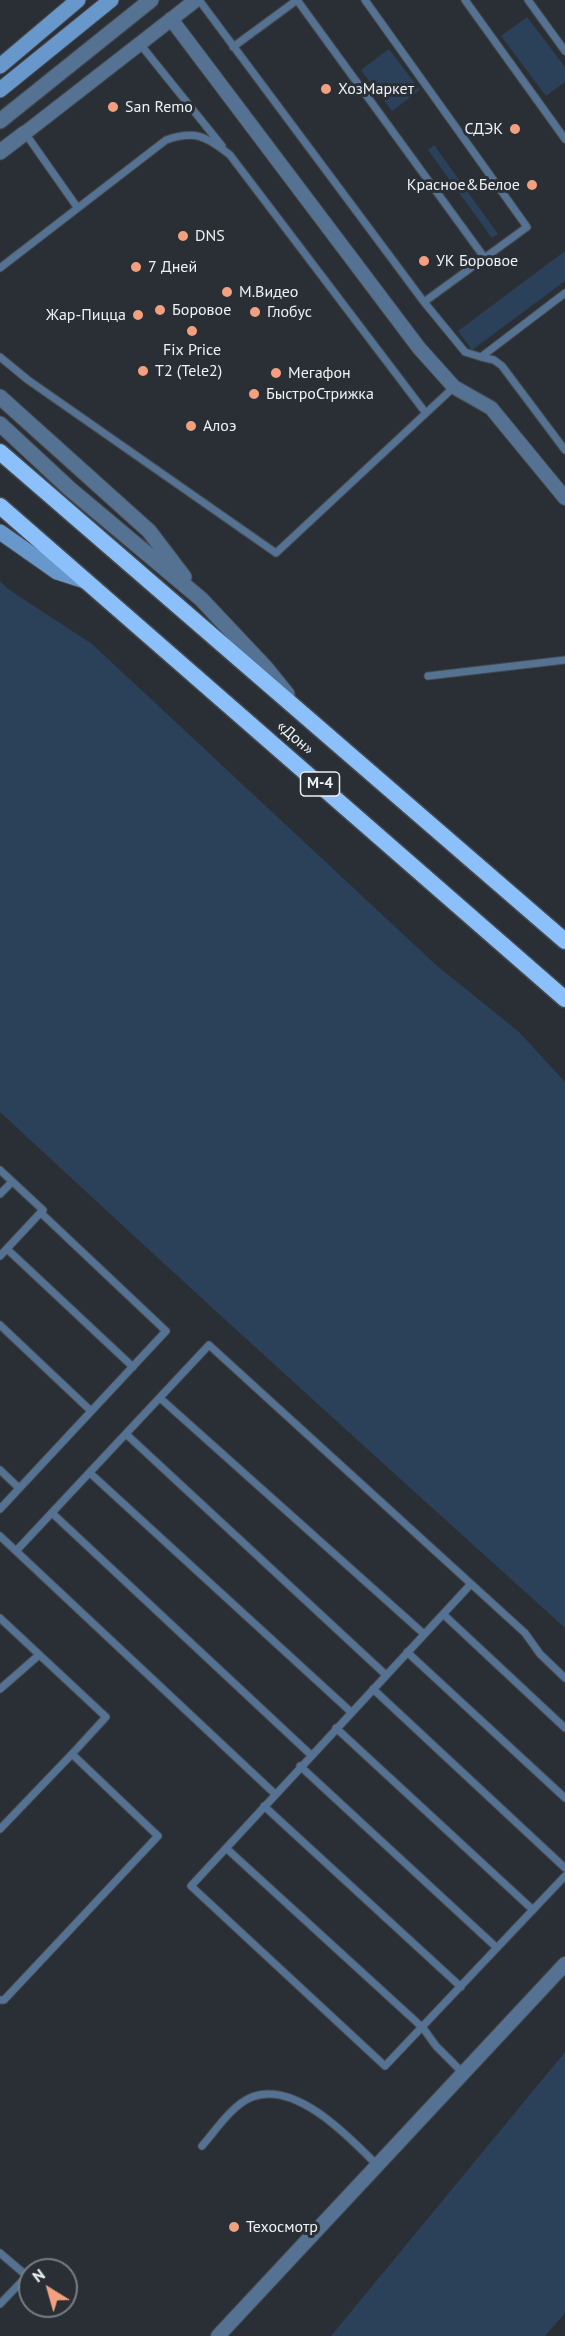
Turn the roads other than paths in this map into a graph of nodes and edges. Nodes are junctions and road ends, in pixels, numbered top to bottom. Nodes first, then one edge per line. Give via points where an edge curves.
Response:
1 (66, 0) edge
2 (78, 0) edge
3 (111, 0) edge
4 (151, 0) edge
5 (197, 0) edge
6 (365, 0) edge
7 (465, 0) edge
8 (528, 0) edge
9 (171, 19) junction
10 (140, 44) junction
11 (233, 47) junction
12 (565, 51) edge
13 (0, 65) edge
14 (0, 90) edge
15 (0, 121) edge
16 (25, 133) junction
17 (565, 139) edge
18 (0, 152) edge
19 (230, 155) junction
20 (77, 207) junction
21 (484, 257) junction
22 (0, 268) edge
23 (565, 293) edge
24 (424, 302) junction
25 (0, 357) edge
26 (481, 357) junction
27 (454, 387) junction
28 (0, 397) edge
29 (425, 412) junction
30 (0, 424) edge
31 (565, 450) edge
32 (0, 452) edge
33 (565, 498) edge
34 (0, 506) edge
35 (0, 531) edge
36 (89, 582) junction
37 (201, 599) junction
38 (565, 660) edge
39 (428, 676) dead end
40 (302, 713) junction
41 (565, 941) edge
42 (565, 999) edge
43 (0, 1170) edge
44 (12, 1182) junction
45 (0, 1194) edge
46 (40, 1213) junction
47 (7, 1249) junction
48 (0, 1257) edge
49 (0, 1325) edge
50 (133, 1367) junction
51 (160, 1398) junction
52 (92, 1411) junction
53 (126, 1434) junction
54 (0, 1470) edge
55 (90, 1473) junction
56 (19, 1488) junction
57 (0, 1509) edge
58 (52, 1513) junction
59 (0, 1536) edge
60 (16, 1551) junction
61 (471, 1584) junction
62 (442, 1614) junction
63 (0, 1618) edge
64 (424, 1634) junction
65 (407, 1652) junction
66 (39, 1655) junction
67 (386, 1675) junction
68 (565, 1678) edge
69 (0, 1689) edge
70 (373, 1689) junction
71 (351, 1712) junction
72 (336, 1728) junction
73 (565, 1728) edge
74 (72, 1754) junction
75 (311, 1755) junction
76 (300, 1766) junction
77 (275, 1794) junction
78 (565, 1798) edge
79 (264, 1806) junction
80 (0, 1829) edge
81 (226, 1848) junction
82 (565, 1868) edge
83 (565, 1876) edge
84 (533, 1910) junction
85 (498, 1948) junction
86 (565, 1964) edge
87 (461, 1987) junction
88 (0, 2000) edge
89 (423, 2028) junction
90 (463, 2073) junction
91 (202, 2146) dead end
92 (377, 2165) junction
93 (0, 2253) edge
94 (0, 2304) edge
95 (218, 2336) edge

1 - 13 main road
2 - 13 main road
3 - 14 main road
4 - 15 street
5 - 9 street
5 - 11 lane
6 - 21 lane via 527,227
7 - 17 lane
8 - 12 lane
9 - 10 street
9 - 27 street via 413,340
10 - 16 street
10 - 19 lane
11 - 21 lane via 297,0
11 - 24 lane
16 - 18 street
16 - 20 lane
19 - 20 lane via 197,135 166,140
19 - 29 lane
20 - 22 lane
21 - 24 lane
23 - 26 lane
24 - 26 lane via 465,352
25 - 29 lane via 276,553
26 - 31 lane via 502,366
27 - 29 lane
27 - 33 street via 491,408
28 - 37 street via 149,531
30 - 37 street via 70,489
32 - 40 highway, «Дон» / М-4
34 - 36 highway, «Дон» / М-4
35 - 36 main road via 57,572
36 - 42 highway, «Дон» / М-4
37 - 40 street
38 - 39 lane
40 - 41 highway, «Дон» / М-4
43 - 44 lane
44 - 45 lane
44 - 46 lane via 43,1210
46 - 47 lane
46 - 50 lane via 166,1331
47 - 48 lane
47 - 50 lane
49 - 52 lane
50 - 52 lane
51 - 53 lane
51 - 61 lane via 209,1345
51 - 64 lane
52 - 56 lane
53 - 55 lane
53 - 67 lane
54 - 56 lane
55 - 58 lane
55 - 71 lane
56 - 57 lane
58 - 60 lane
58 - 75 lane
59 - 60 lane
60 - 77 lane
61 - 62 lane
61 - 68 lane via 525,1633
62 - 64 lane
62 - 73 lane
63 - 66 lane
64 - 65 lane
65 - 67 lane
65 - 78 lane
66 - 69 lane
66 - 74 lane via 106,1717
67 - 70 lane
70 - 71 lane
70 - 82 lane
71 - 72 lane
72 - 75 lane
72 - 84 lane
74 - 80 lane
74 - 88 lane via 158,1836
75 - 76 lane
76 - 77 lane
76 - 85 lane
77 - 79 lane
79 - 81 lane
79 - 87 lane
81 - 89 lane
81 - 89 lane via 191,1886 385,2066
83 - 84 lane
84 - 85 lane
85 - 87 lane
86 - 90 street
87 - 89 lane
89 - 90 lane
90 - 92 street
91 - 92 lane via 240,2105 253,2097 270,2094 311,2107
92 - 95 street
93 - 94 lane via 27,2276

